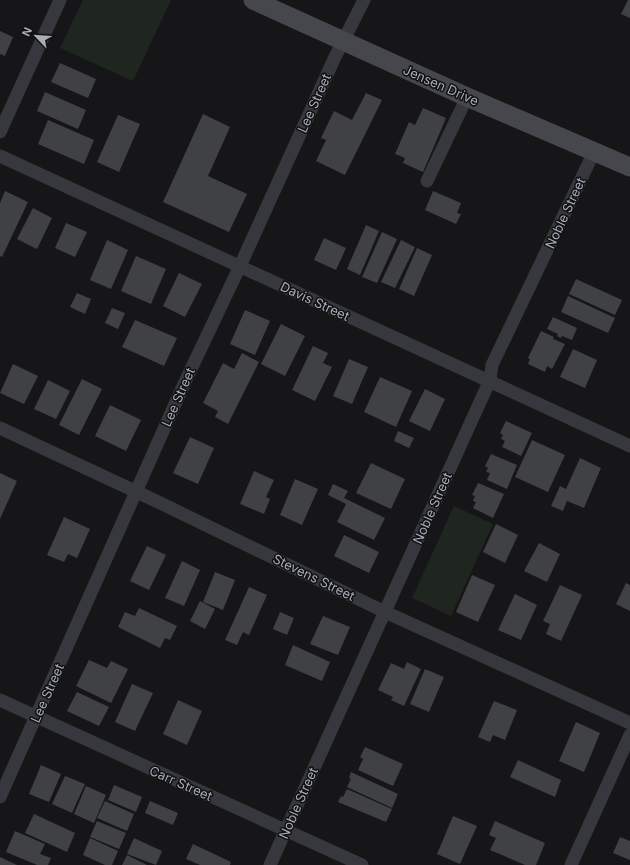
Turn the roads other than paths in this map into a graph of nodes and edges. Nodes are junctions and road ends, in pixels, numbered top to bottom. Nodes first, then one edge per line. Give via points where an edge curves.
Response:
1 (60, 0) edge
2 (253, 0) edge
3 (364, 0) edge
4 (343, 41) junction
5 (467, 97) junction
6 (0, 132) edge
7 (594, 152) junction
8 (0, 156) edge
9 (630, 167) edge
10 (427, 181) dead end
11 (240, 266) junction
12 (490, 380) junction
13 (0, 428) edge
14 (630, 446) edge
15 (137, 492) junction
16 (385, 612) junction
17 (0, 700) edge
18 (36, 717) junction
19 (630, 723) edge
20 (630, 735) edge
21 (0, 797) edge
22 (286, 830) junction
23 (270, 865) edge
24 (362, 865) edge
25 (571, 865) edge

1 - 6 street
2 - 4 main road, Jensen Drive
3 - 4 street, Lee Street
4 - 5 main road, Jensen Drive
4 - 11 street, Lee Street
5 - 7 main road, Jensen Drive
5 - 10 street
7 - 9 main road, Jensen Drive
7 - 12 street, Noble Street via 492,365
8 - 11 street, Davis Street
11 - 12 street, Davis Street
11 - 15 street, Lee Street via 184,384
12 - 14 street, Davis Street
12 - 16 street, Noble Street
13 - 15 street, Stevens Street
15 - 16 street, Stevens Street
15 - 18 street, Lee Street
16 - 19 street, Stevens Street
16 - 22 street, Noble Street
17 - 18 street, Carr Street
18 - 21 street, Lee Street
18 - 22 street, Carr Street
20 - 25 street
22 - 23 street, Noble Street
22 - 24 street, Carr Street

